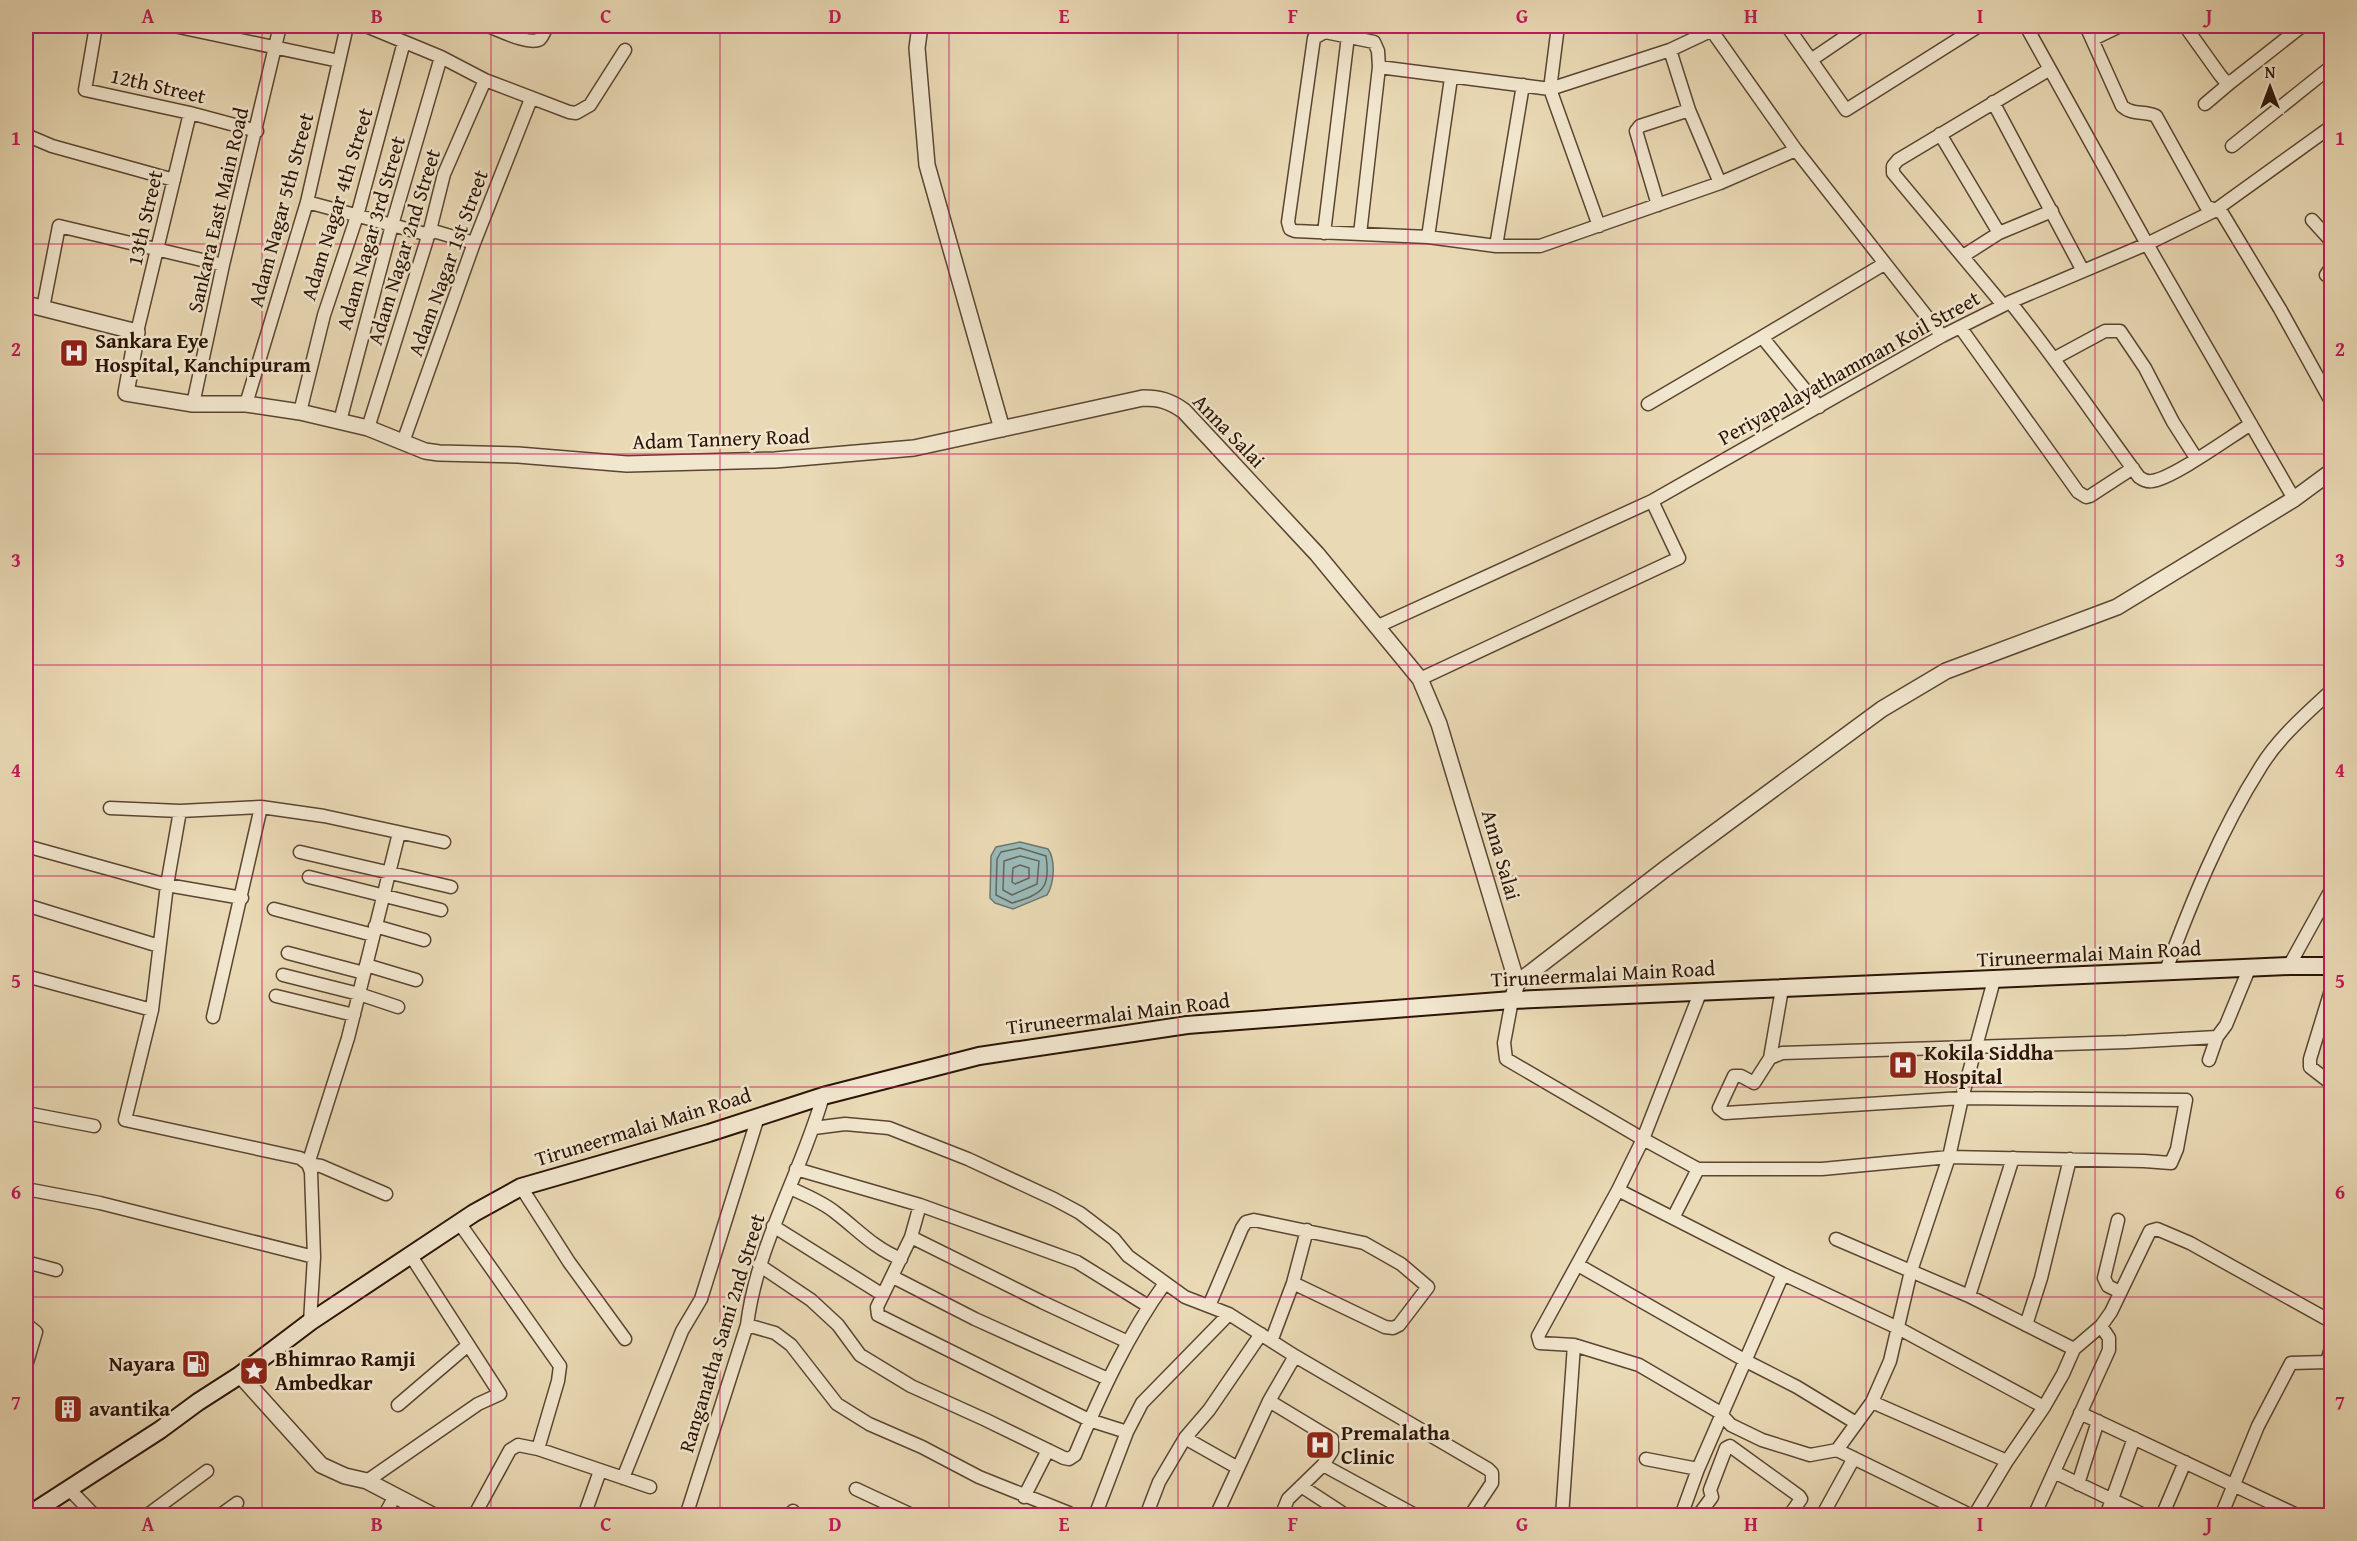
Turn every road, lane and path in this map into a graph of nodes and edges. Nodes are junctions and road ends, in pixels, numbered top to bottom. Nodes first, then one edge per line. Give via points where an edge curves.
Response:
1 (96, 26) edge
2 (174, 26) edge
3 (280, 26) edge
4 (347, 26) edge
5 (366, 26) edge
6 (488, 26) edge
7 (547, 26) edge
8 (920, 26) edge
9 (1558, 26) edge
10 (1787, 26) edge
11 (1861, 26) edge
12 (1979, 26) edge
13 (2026, 26) edge
14 (2086, 26) edge
15 (2120, 26) edge
16 (2185, 26) edge
17 (2302, 26) edge
18 (1716, 28) edge
19 (1348, 36) junction
20 (2093, 39) junction
21 (404, 42) junction
22 (275, 47) junction
23 (625, 50) dead end
24 (1670, 50) junction
25 (441, 57) junction
26 (1810, 60) junction
27 (339, 61) junction
28 (2331, 66) edge
29 (1379, 67) junction
30 (2050, 69) junction
31 (1451, 78) junction
32 (485, 80) junction
33 (2231, 82) junction
34 (1523, 85) junction
35 (1550, 89) junction
36 (531, 99) junction
37 (1993, 102) junction
38 (2205, 104) dead end
39 (1689, 110) junction
40 (190, 113) junction
41 (2331, 126) edge
42 (257, 131) junction
43 (1940, 134) junction
44 (26, 135) edge
45 (2232, 146) dead end
46 (1796, 150) junction
47 (174, 180) junction
48 (1720, 183) junction
49 (307, 202) junction
50 (1658, 205) junction
51 (2052, 211) junction
52 (2214, 211) junction
53 (357, 216) junction
54 (2312, 220) dead end
55 (392, 225) junction
56 (1599, 226) junction
57 (430, 232) junction
58 (1324, 233) junction
59 (1999, 233) junction
60 (1360, 234) junction
61 (1428, 237) junction
62 (2331, 242) edge
63 (474, 243) junction
64 (2147, 244) junction
65 (1496, 246) junction
66 (158, 249) junction
67 (1963, 256) junction
68 (1884, 264) junction
69 (223, 265) junction
70 (2083, 271) junction
71 (26, 304) edge
72 (2007, 304) junction
73 (44, 308) junction
74 (1960, 327) junction
75 (137, 332) junction
76 (1942, 336) junction
77 (1762, 337) junction
78 (2055, 358) junction
79 (2331, 403) edge
80 (193, 404) junction
81 (246, 404) junction
82 (1648, 404) dead end
83 (1818, 407) junction
84 (300, 412) junction
85 (340, 421) junction
86 (2251, 424) junction
87 (368, 428) junction
88 (1002, 429) junction
89 (403, 441) junction
90 (2196, 458) junction
91 (2133, 468) junction
92 (2331, 471) edge
93 (2294, 500) junction
94 (1652, 501) junction
95 (1376, 627) junction
96 (1420, 680) junction
97 (2331, 690) edge
98 (261, 807) junction
99 (110, 808) dead end
100 (180, 811) junction
101 (399, 832) junction
102 (444, 842) dead end
103 (26, 846) edge
104 (300, 852) dead end
105 (389, 871) junction
106 (309, 877) dead end
107 (167, 885) junction
108 (451, 887) dead end
109 (2331, 888) edge
110 (383, 895) junction
111 (242, 898) junction
112 (26, 905) edge
113 (274, 909) dead end
114 (441, 910) dead end
115 (374, 930) junction
116 (424, 940) dead end
117 (159, 946) junction
118 (288, 953) dead end
119 (2289, 966) junction
120 (2331, 966) edge
121 (365, 969) junction
122 (2249, 969) junction
123 (2165, 973) junction
124 (283, 975) dead end
125 (26, 976) edge
126 (417, 980) dead end
127 (1994, 980) junction
128 (1517, 984) junction
129 (2331, 987) edge
130 (1782, 989) junction
131 (1700, 993) junction
132 (359, 994) junction
133 (276, 996) dead end
134 (1512, 1000) junction
135 (399, 1007) dead end
136 (152, 1010) junction
137 (354, 1016) junction
138 (213, 1017) dead end
139 (2217, 1036) junction
140 (1976, 1047) junction
141 (1770, 1058) junction
142 (2209, 1060) dead end
143 (2331, 1084) edge
144 (823, 1096) junction
145 (1962, 1098) junction
146 (26, 1113) edge
147 (758, 1117) junction
148 (94, 1126) dead end
149 (813, 1128) junction
150 (1643, 1139) junction
151 (1949, 1157) junction
152 (2013, 1158) junction
153 (2070, 1160) junction
154 (308, 1164) junction
155 (796, 1169) junction
156 (1698, 1169) junction
157 (521, 1187) junction
158 (790, 1188) junction
159 (26, 1189) edge
160 (1618, 1190) junction
161 (386, 1194) dead end
162 (921, 1205) junction
163 (1674, 1218) junction
164 (2118, 1220) dead end
165 (460, 1224) junction
166 (773, 1226) junction
167 (1307, 1230) junction
168 (911, 1237) junction
169 (1836, 1239) dead end
170 (411, 1256) junction
171 (314, 1257) junction
172 (901, 1259) junction
173 (26, 1262) edge
174 (759, 1265) junction
175 (1578, 1265) junction
176 (56, 1270) dead end
177 (1911, 1271) junction
178 (1783, 1274) junction
179 (893, 1277) junction
180 (1165, 1283) junction
181 (1293, 1283) junction
182 (2120, 1292) junction
183 (883, 1295) junction
184 (1969, 1296) junction
185 (1148, 1306) junction
186 (1209, 1306) junction
187 (1229, 1314) junction
188 (310, 1322) junction
189 (2331, 1322) edge
190 (26, 1324) edge
191 (747, 1325) junction
192 (2026, 1325) junction
193 (2101, 1326) junction
194 (1898, 1328) junction
195 (1267, 1337) junction
196 (625, 1339) dead end
197 (1128, 1342) junction
198 (2331, 1344) edge
199 (1574, 1345) junction
200 (467, 1346) junction
201 (2074, 1349) junction
202 (1295, 1356) junction
203 (1746, 1361) junction
204 (2329, 1363) edge
205 (26, 1366) edge
206 (240, 1375) junction
207 (1108, 1379) junction
208 (1269, 1401) junction
209 (1872, 1402) junction
210 (398, 1405) dead end
211 (2044, 1407) junction
212 (2080, 1413) junction
213 (1722, 1416) junction
214 (1089, 1420) junction
215 (2098, 1421) junction
216 (1856, 1423) junction
217 (1127, 1432) junction
218 (1185, 1438) junction
219 (2134, 1438) junction
220 (538, 1449) junction
221 (1047, 1450) junction
222 (1837, 1450) junction
223 (1854, 1458) junction
224 (1646, 1459) dead end
225 (2007, 1461) junction
226 (2185, 1462) junction
227 (1323, 1465) junction
228 (1238, 1468) junction
229 (1698, 1469) junction
230 (207, 1471) dead end
231 (600, 1471) junction
232 (2054, 1472) junction
233 (623, 1478) junction
234 (367, 1481) junction
235 (2078, 1484) junction
236 (2234, 1485) junction
237 (1301, 1486) junction
238 (650, 1487) dead end
239 (70, 1490) junction
240 (856, 1490) dead end
241 (395, 1496) junction
242 (1024, 1497) junction
243 (2113, 1500) junction
244 (237, 1503) dead end
245 (27, 1515) edge
246 (95, 1515) edge
247 (146, 1515) edge
248 (219, 1515) edge
249 (384, 1515) edge
250 (434, 1515) edge
251 (474, 1515) edge
252 (584, 1515) edge
253 (686, 1515) edge
254 (914, 1515) edge
255 (1068, 1515) edge
256 (1095, 1515) edge
257 (1146, 1515) edge
258 (1216, 1515) edge
259 (1281, 1515) edge
260 (1347, 1515) edge
261 (1417, 1515) edge
262 (1470, 1515) edge
263 (1562, 1515) edge
264 (1681, 1515) edge
265 (1698, 1515) edge
266 (1789, 1515) edge
267 (1822, 1515) edge
268 (1973, 1515) edge
269 (2034, 1515) edge
270 (2106, 1515) edge
271 (2146, 1515) edge
272 (2162, 1515) edge
273 (2221, 1515) edge
274 (2299, 1515) edge

1 - 40 street, 12th Street via 85,90
2 - 22 street
3 - 22 street, Sankara East Main Road
4 - 27 street, Adam Nagar 5th Street
5 - 21 street
6 - 7 street via 528,41 538,41
8 - 88 street via 917,48 927,165
9 - 35 street
10 - 26 street
11 - 26 street
12 - 26 street via 1846,110
13 - 30 street
14 - 20 street
15 - 20 street
16 - 33 street via 2220,75
17 - 33 street
18 - 24 street
18 - 46 street
19 - 29 street via 1377,45
19 - 58 street
19 - 58 street via 1325,32 1314,38 1288,222 1292,230
20 - 52 street via 2122,106 2129,112 2156,116 2201,198
21 - 25 street
21 - 53 street, Adam Nagar 4th Street
22 - 27 street
22 - 42 street, Sankara East Main Road
23 - 36 street via 590,105 582,111 569,112
24 - 35 street
24 - 39 street
25 - 32 street
25 - 55 street, Adam Nagar 3rd Street
27 - 49 street, Adam Nagar 5th Street
28 - 45 street
29 - 31 street
29 - 60 street
30 - 37 street
30 - 64 street
31 - 34 street
31 - 61 street
32 - 36 street
32 - 57 street, Adam Nagar 2nd Street via 444,174
33 - 38 street
34 - 35 street
34 - 65 street
35 - 56 street
36 - 63 street, Adam Nagar 1st Street
37 - 43 street
37 - 51 street
39 - 48 street
39 - 50 street via 1640,126 1636,131
40 - 42 street, 12th Street
40 - 47 street, 13th Street
41 - 52 street, Periyapalayathamman Koil Street
42 - 69 street, Sankara East Main Road
43 - 59 street
43 - 67 street via 1898,160 1893,173
44 - 47 street
46 - 48 street
46 - 68 street
47 - 66 street, 13th Street
48 - 50 street
49 - 53 street
49 - 81 street, Adam Nagar 5th Street
50 - 56 street
51 - 59 street
51 - 70 street
52 - 64 street, Periyapalayathamman Koil Street
52 - 79 street via 2222,213
53 - 55 street
53 - 84 street, Adam Nagar 4th Street via 324,315
54 - 62 street
55 - 57 street
55 - 85 street, Adam Nagar 3rd Street
56 - 65 street via 1540,246
57 - 63 street
57 - 87 street, Adam Nagar 2nd Street
58 - 60 street
59 - 67 street
60 - 61 street
61 - 65 street
63 - 89 street, Adam Nagar 1st Street
64 - 70 street, Periyapalayathamman Koil Street
64 - 86 street
66 - 69 street
66 - 73 street via 59,226
66 - 75 street, 13th Street
67 - 72 street
68 - 76 street
68 - 77 street
69 - 80 street, Sankara East Main Road
70 - 72 street, Periyapalayathamman Koil Street
71 - 73 street
72 - 74 street, Periyapalayathamman Koil Street
72 - 78 street
73 - 75 street
74 - 76 street, Periyapalayathamman Koil Street
74 - 91 street via 2078,492 2090,496
75 - 80 street, Adam Tannery Road via 126,393
76 - 83 street, Periyapalayathamman Koil Street
77 - 82 street
77 - 83 street
78 - 90 street via 2105,331 2120,331
78 - 91 street
80 - 81 street, Adam Tannery Road
81 - 84 street, Adam Tannery Road
83 - 94 street, Periyapalayathamman Koil Street
84 - 85 street, Adam Tannery Road
85 - 87 street, Adam Tannery Road
86 - 90 street
86 - 93 street
87 - 89 street, Adam Tannery Road
88 - 89 street, Adam Tannery Road via 914,448 776,460 627,464 439,453
88 - 95 street, Anna Salai via 1143,398 1171,402 1184,411 1317,554
90 - 91 street via 2152,481 2144,480
92 - 93 street
93 - 128 street via 2117,607 1946,671 1882,709
94 - 95 street, Periyapalayathamman Koil Street
94 - 96 street via 1679,558
95 - 96 street, Anna Salai
96 - 128 street, Anna Salai via 1446,746
97 - 123 street via 2260,767 2189,909
98 - 100 street
98 - 101 street
98 - 111 street
99 - 100 street
100 - 107 street
101 - 102 street
101 - 105 street
103 - 107 street
104 - 105 street
105 - 108 street
105 - 110 street
106 - 110 street
107 - 111 street
107 - 117 street
109 - 119 street
110 - 114 street
110 - 115 street
111 - 138 street
112 - 117 street
113 - 115 street
115 - 116 street
115 - 121 street
117 - 136 street
118 - 121 street
119 - 120 main road, Tiruneermalai Main Road
119 - 122 main road, Tiruneermalai Main Road
121 - 126 street
121 - 132 street
122 - 123 main road, Tiruneermalai Main Road
122 - 139 street via 2226,1025
123 - 127 main road, Tiruneermalai Main Road
124 - 132 street
125 - 136 street
127 - 130 main road, Tiruneermalai Main Road
127 - 140 street
128 - 134 street
129 - 143 street via 2310,1059 2310,1067
130 - 131 main road, Tiruneermalai Main Road
130 - 141 street
131 - 134 main road, Tiruneermalai Main Road
131 - 150 street
132 - 135 street
132 - 137 street
133 - 137 street
134 - 144 main road, Tiruneermalai Main Road via 1187,1025 979,1056
134 - 150 street via 1504,1043 1506,1059
136 - 154 street via 125,1120 300,1158
137 - 154 street
139 - 140 street
139 - 142 street
140 - 141 street via 1782,1053
140 - 145 street
141 - 145 street via 1754,1083 1734,1076 1720,1104 1721,1112
144 - 147 main road, Tiruneermalai Main Road
144 - 149 street, Ranganatha Sami 2nd Street
145 - 151 street
145 - 153 street via 2186,1100 2171,1163
146 - 148 street
147 - 157 main road, Tiruneermalai Main Road
147 - 233 street via 701,1299 682,1331
149 - 155 street, Ranganatha Sami 2nd Street
149 - 180 street via 845,1124 889,1128 968,1160 1080,1213
150 - 156 street
150 - 160 street
151 - 152 street
151 - 156 street via 1822,1169
151 - 177 street
152 - 153 street
152 - 184 street
153 - 192 street
154 - 161 street
154 - 171 street
155 - 158 street, Ranganatha Sami 2nd Street
155 - 162 street
156 - 163 street
157 - 165 main road, Tiruneermalai Main Road
157 - 196 street
158 - 166 street, Ranganatha Sami 2nd Street
158 - 172 street via 834,1211 858,1233
159 - 171 street via 100,1203
160 - 163 street
160 - 175 street
162 - 168 street
162 - 185 street via 1077,1262
163 - 178 street
164 - 182 street via 2104,1278 2108,1286
165 - 170 main road, Tiruneermalai Main Road
165 - 220 street via 560,1366
166 - 174 street, Ranganatha Sami 2nd Street
166 - 183 street
167 - 181 street
167 - 181 street via 1380,1250 1428,1287 1393,1328
167 - 186 street via 1254,1220 1246,1222
168 - 172 street
168 - 197 street
169 - 177 street
170 - 188 main road, Tiruneermalai Main Road
170 - 200 street
171 - 188 street
172 - 179 street
173 - 176 street
174 - 191 street, Ranganatha Sami 2nd Street
174 - 221 street via 812,1300 838,1324 860,1355 911,1386
175 - 199 street via 1538,1336 1540,1343
175 - 203 street
177 - 184 street
177 - 194 street
178 - 194 street
178 - 203 street
179 - 183 street
179 - 207 street
180 - 185 street
180 - 186 street via 1185,1297
181 - 195 street
182 - 189 street via 2148,1232 2157,1229 2190,1243
182 - 193 street
183 - 214 street via 878,1315
184 - 192 street
185 - 197 street
186 - 187 street
187 - 195 street
187 - 217 street via 1142,1403
188 - 206 main road, Tiruneermalai Main Road
190 - 205 street via 36,1332
191 - 242 street via 784,1339 837,1404 861,1419
191 - 253 street, Ranganatha Sami 2nd Street
192 - 201 street
193 - 201 street
193 - 212 street via 2109,1338 2109,1350
194 - 209 street via 1890,1361
194 - 211 street
195 - 202 street
195 - 218 street
197 - 207 street
198 - 204 street
199 - 213 street via 1639,1365
199 - 263 street
200 - 210 street
200 - 234 street via 500,1394 478,1404
201 - 211 street
202 - 208 street
202 - 262 street via 1488,1469 1492,1484
203 - 213 street
203 - 216 street
204 - 236 street via 2291,1363 2258,1426
206 - 234 street via 321,1465
206 - 239 main road, Tiruneermalai Main Road
207 - 214 street
208 - 227 street via 1332,1439 1332,1451
208 - 228 street
209 - 216 street
209 - 225 street
211 - 225 street
212 - 215 street
212 - 232 street
213 - 222 street via 1731,1425 1762,1440 1810,1455
213 - 229 street
214 - 217 street
214 - 221 street via 1075,1455 1069,1459
215 - 219 street
215 - 235 street
216 - 222 street
217 - 256 street
218 - 228 street
218 - 257 street
219 - 226 street
219 - 243 street
220 - 231 street
220 - 251 street via 518,1445 510,1450
221 - 242 street
222 - 223 street
223 - 267 street
223 - 268 street
224 - 229 street
225 - 268 street
226 - 236 street
226 - 272 street
227 - 237 street
227 - 261 street
228 - 258 street
229 - 264 street
230 - 247 street
231 - 233 street
231 - 252 street
232 - 235 street
232 - 269 street
233 - 238 street
234 - 241 street
235 - 243 street
236 - 273 street
236 - 274 street
237 - 259 street via 1288,1499
237 - 260 street
239 - 245 main road, Tiruneermalai Main Road
239 - 246 street
240 - 254 street
241 - 249 street
241 - 250 street
242 - 255 street
243 - 270 street
243 - 271 street
244 - 248 street
265 - 266 street via 1712,1497 1710,1490 1730,1446 1799,1496 1801,1499

